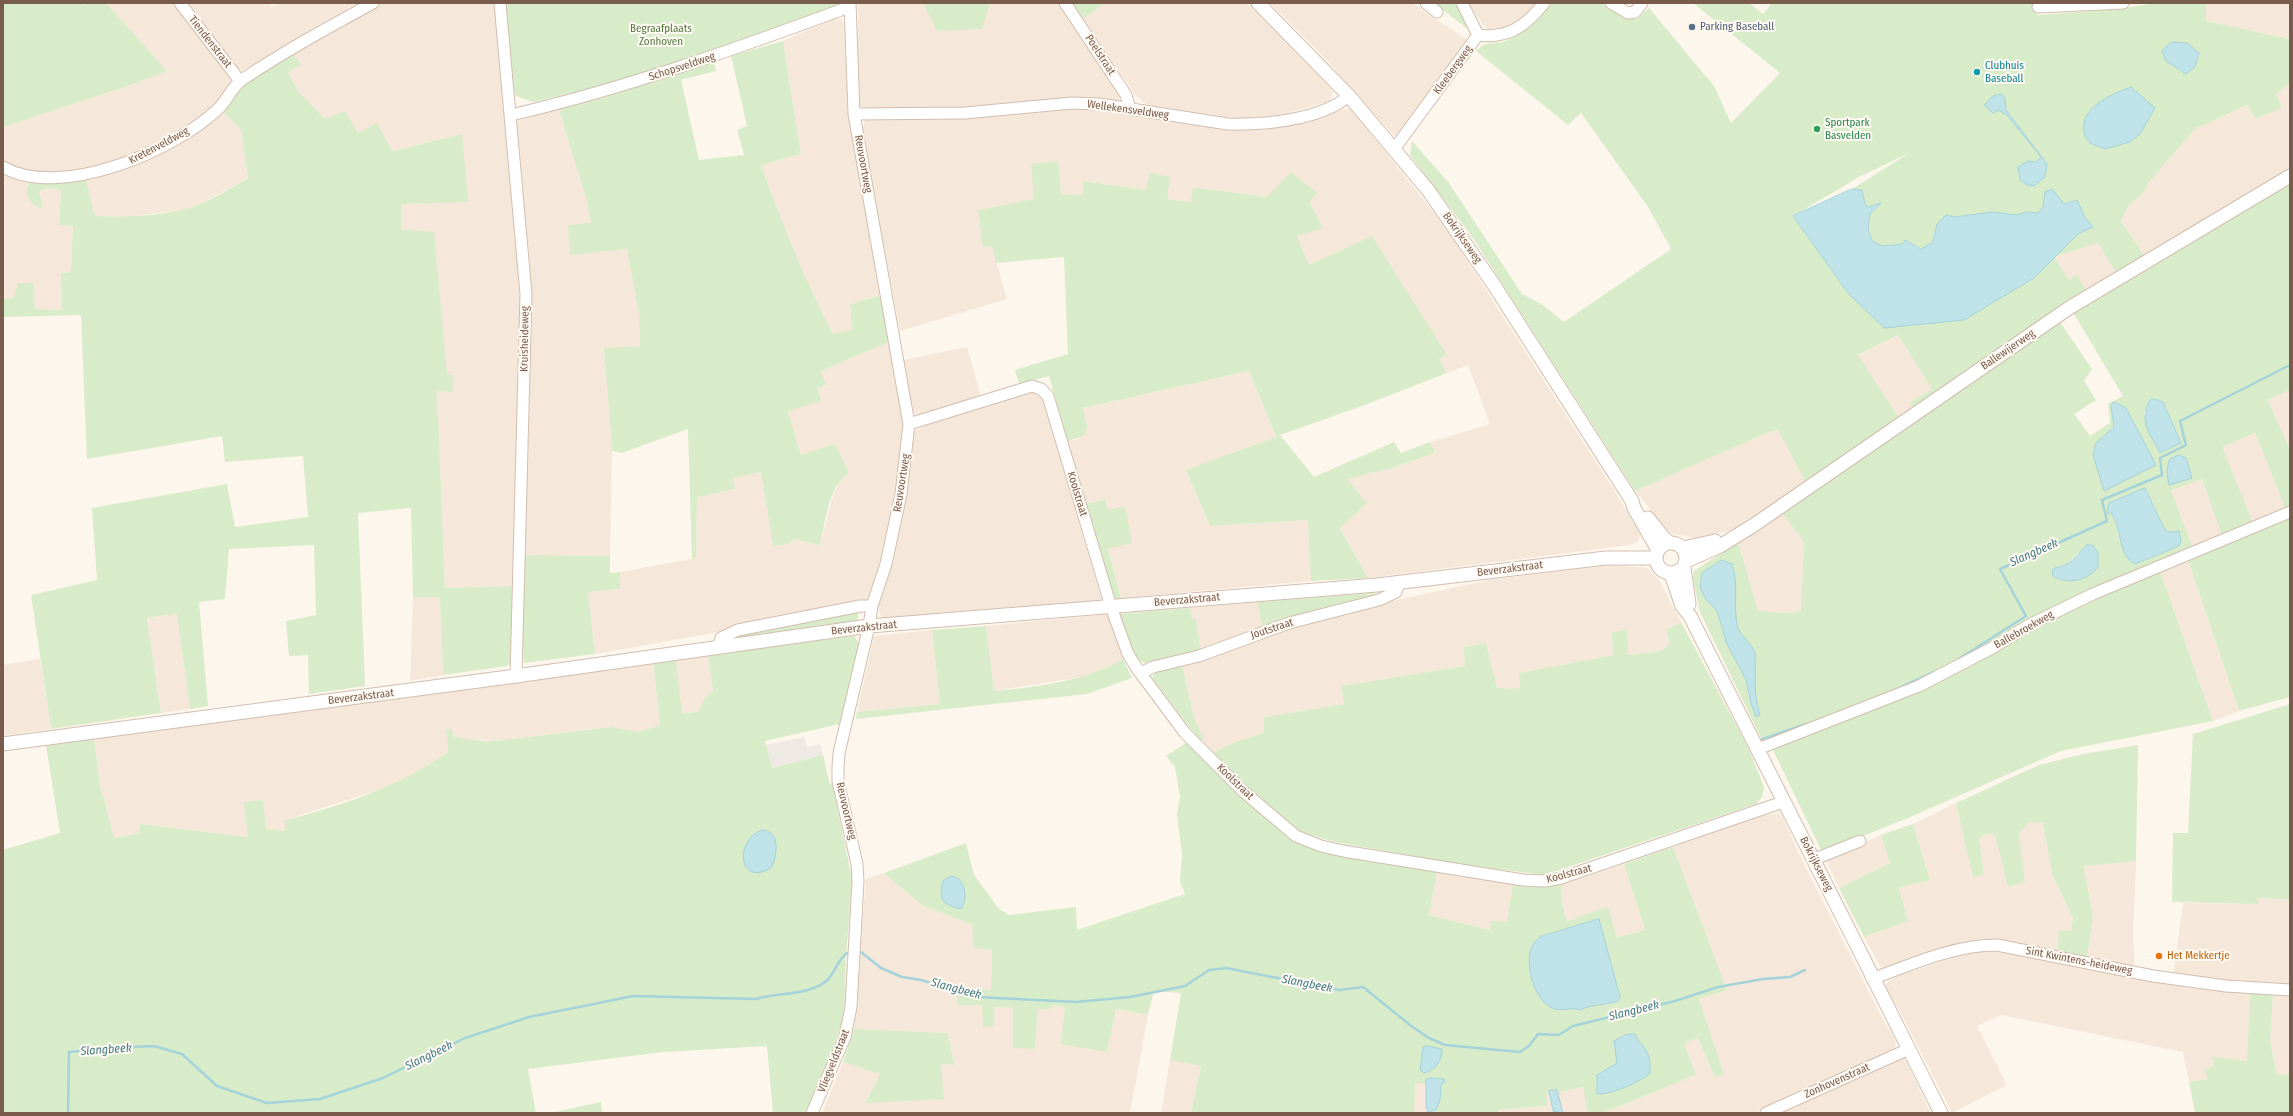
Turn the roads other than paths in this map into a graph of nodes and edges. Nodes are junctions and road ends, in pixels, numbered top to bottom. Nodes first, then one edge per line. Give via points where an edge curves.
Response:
1 (180, 3) edge
2 (374, 3) edge
3 (500, 3) edge
4 (1065, 3) edge
5 (1258, 3) edge
6 (1426, 3) edge
7 (1462, 3) edge
8 (1544, 3) edge
9 (1611, 3) edge
10 (1642, 3) edge
11 (2123, 3) edge
12 (850, 5) edge
13 (2038, 7) dead end
14 (1437, 12) dead end
15 (1478, 35) junction
16 (240, 81) junction
17 (1349, 96) junction
18 (1130, 109) junction
19 (854, 114) junction
20 (511, 115) junction
21 (1395, 148) junction
22 (3, 167) edge
23 (2290, 176) edge
24 (909, 424) junction
25 (1632, 501) junction
26 (2290, 512) edge
27 (1734, 537) junction
28 (1670, 543) junction
29 (1683, 548) junction
30 (1657, 554) junction
31 (1685, 564) junction
32 (1670, 574) junction
33 (1399, 583) junction
34 (872, 606) junction
35 (1111, 606) junction
36 (1690, 616) junction
37 (869, 626) junction
38 (718, 647) junction
39 (1141, 673) junction
40 (516, 676) junction
41 (3, 744) edge
42 (1758, 749) junction
43 (1783, 802) junction
44 (1860, 841) dead end
45 (1815, 859) junction
46 (853, 959) joint
47 (1872, 979) junction
48 (2290, 990) edge
49 (1909, 1049) junction
50 (812, 1113) edge
51 (1766, 1113) edge
52 (1941, 1113) edge

1 - 16 street, Tiendenstraat
2 - 16 street, Kretenveldweg via 286,51
3 - 20 street, Kruisheideweg
4 - 18 street, Poelstraat via 1126,95
5 - 17 street, Bokrijkseweg
6 - 14 street
7 - 15 street
8 - 15 street, Kleebergweg via 1535,16 1501,36
9 - 10 street via 1628,13 1635,12
11 - 13 street
12 - 19 street, Reuvoortweg
12 - 20 street, Schopsveldweg via 706,60 634,83
15 - 21 street, Kleebergweg
16 - 22 street, Kretenveldweg via 218,109 186,134 126,164 88,173 45,177 20,175
17 - 18 street, Wellekensveldweg via 1330,109 1265,124 1228,124
17 - 21 street, Bokrijkseweg
18 - 19 street, Wellekensveldweg via 1072,103 965,113
19 - 24 street, Reuvoortweg
20 - 40 street, Kruisheideweg via 526,294
21 - 25 street, Bokrijkseweg via 1462,236
23 - 27 street, Ballewijerweg via 2069,308
24 - 34 street, Reuvoortweg via 901,494 886,564
24 - 35 street, Koolstraat via 1032,386 1041,389 1048,396
25 - 28 street, Bokrijkseweg
25 - 30 street, Bokrijkseweg
26 - 42 street, Ballebroekweg via 2093,594 2031,624 1992,648 1919,686
27 - 29 street, Ballewijerweg
27 - 31 street, Ballewijerweg
28 - 29 street, Bokrijkseweg
28 - 30 street
29 - 31 street, Bokrijkseweg
30 - 32 street, Bokrijkseweg via 1662,570
30 - 33 street, Beverzakstraat
31 - 32 street via 1680,571
31 - 36 street, Bokrijkseweg
32 - 36 street, Bokrijkseweg via 1682,606
33 - 35 street, Beverzakstraat
33 - 39 street, Joutstraat via 1396,592 1379,600 1289,624 1199,656 1153,667
34 - 37 street, Reuvoortweg
34 - 38 street, Beverzakstraat via 860,606 738,630 721,638
35 - 37 street, Beverzakstraat
35 - 39 street, Koolstraat via 1128,654
36 - 42 street, Bokrijkseweg
37 - 38 street, Beverzakstraat
37 - 46 street, Reuvoortweg via 838,766 838,781 857,864
38 - 40 street, Beverzakstraat
39 - 43 street, Koolstraat via 1185,733 1244,792 1296,836 1343,852 1523,880 1545,881 1562,878
40 - 41 street, Beverzakstraat
42 - 43 street, Bokrijkseweg
43 - 45 street, Bokrijkseweg
44 - 45 street
45 - 47 street, Bokrijkseweg
46 - 50 street, Vliegveldstraat via 851,1007 845,1037
47 - 48 street, Sint Kwintens-heideweg via 1942,954 1976,945 1997,945 2153,976 2226,986
47 - 49 street, Bokrijkseweg
49 - 51 street, Zonhovenstraat
49 - 52 street, Bokrijkseweg

